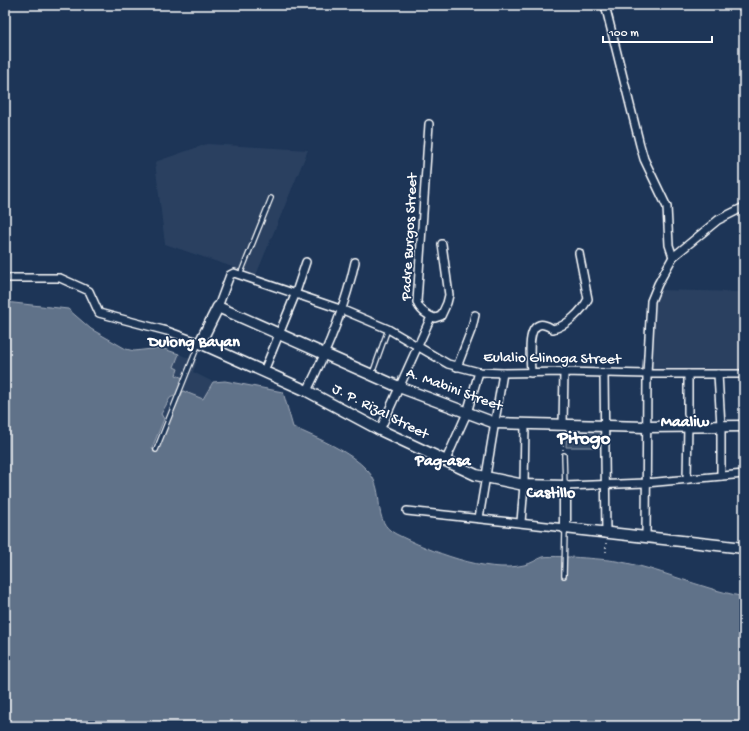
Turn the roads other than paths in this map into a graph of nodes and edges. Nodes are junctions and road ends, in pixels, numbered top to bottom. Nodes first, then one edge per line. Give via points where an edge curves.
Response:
1 (605, 5) edge
2 (429, 124) dead end
3 (271, 198) dead end
4 (744, 207) edge
5 (442, 244) dead end
6 (579, 253) dead end
7 (673, 257) junction
8 (306, 262) dead end
9 (355, 262) dead end
10 (237, 274) junction
11 (5, 278) edge
12 (295, 295) junction
13 (218, 307) junction
14 (343, 310) junction
15 (475, 314) dead end
16 (431, 317) junction
17 (388, 329) junction
18 (280, 333) junction
19 (200, 343) junction
20 (417, 346) junction
21 (325, 355) junction
22 (457, 367) junction
23 (264, 371) junction
24 (479, 372) junction
25 (564, 372) junction
26 (503, 373) junction
27 (530, 373) junction
28 (604, 373) junction
29 (371, 374) junction
30 (647, 374) junction
31 (688, 374) junction
32 (718, 374) junction
33 (744, 374) edge
34 (399, 387) junction
35 (307, 391) junction
36 (467, 413) junction
37 (688, 414) dead end
38 (494, 423) junction
39 (525, 424) junction
40 (688, 425) junction
41 (563, 426) junction
42 (721, 426) junction
43 (744, 426) edge
44 (605, 427) junction
45 (646, 428) junction
46 (380, 430) junction
47 (156, 450) dead end
48 (564, 455) road end
49 (445, 462) junction
50 (744, 474) edge
51 (721, 476) junction
52 (487, 479) junction
53 (687, 479) junction
54 (646, 483) junction
55 (524, 485) junction
56 (605, 485) junction
57 (565, 486) junction
58 (407, 511) dead end
59 (479, 518) junction
60 (521, 522) junction
61 (565, 528) junction
62 (606, 534) junction
63 (646, 538) junction
64 (744, 548) edge
65 (564, 576) dead end

1 - 7 street via 637,138 667,207 669,245
2 - 16 street, Padre Burgos Street via 417,302
3 - 10 lane
4 - 7 street via 718,220
5 - 16 street via 449,298 441,316
6 - 27 street via 588,299 562,326 554,329 540,325 534,328 530,338
7 - 30 street via 651,301
8 - 12 street
9 - 14 street
10 - 12 street, Eulalio Glinoga Street
10 - 13 street via 230,275
11 - 19 street via 52,277 69,281 90,291 99,313 167,331
12 - 14 street, Eulalio Glinoga Street
12 - 18 street
13 - 18 street, A. Mabini Street
13 - 19 street
14 - 17 street, Eulalio Glinoga Street
14 - 21 street
15 - 22 street
16 - 20 street, Padre Burgos Street
17 - 20 street, Eulalio Glinoga Street
17 - 29 lane
18 - 21 street, A. Mabini Street
18 - 23 street
19 - 23 street, J. P. Rizal Street
19 - 47 lane
20 - 22 street, Eulalio Glinoga Street
20 - 34 street, Padre Burgos Street
21 - 29 street, A. Mabini Street
21 - 35 street
22 - 24 street, Eulalio Glinoga Street
23 - 35 street, J. P. Rizal Street
24 - 26 street, Eulalio Glinoga Street
24 - 36 street
25 - 27 street, Eulalio Glinoga Street
25 - 28 street, Eulalio Glinoga Street
25 - 41 street
26 - 27 street, Eulalio Glinoga Street
26 - 38 street
28 - 30 street, Eulalio Glinoga Street
28 - 44 street
29 - 34 street, A. Mabini Street
30 - 31 street, Eulalio Glinoga Street
30 - 45 street
31 - 32 street, Eulalio Glinoga Street
31 - 37 street
32 - 33 street, Eulalio Glinoga Street
32 - 42 street
34 - 36 street, A. Mabini Street
34 - 46 street, Padre Burgos Street
35 - 46 street, J. P. Rizal Street
36 - 38 street, A. Mabini Street
36 - 49 street
38 - 39 street, A. Mabini Street
38 - 52 street
39 - 41 street, A. Mabini Street
39 - 55 street
40 - 42 street, A. Mabini Street
40 - 45 street, A. Mabini Street
40 - 53 street
41 - 44 street, A. Mabini Street
42 - 43 street, A. Mabini Street
42 - 51 street
44 - 45 street, A. Mabini Street
44 - 56 street
45 - 54 street
46 - 49 street, J. P. Rizal Street
48 - 57 lane
49 - 52 street, J. P. Rizal Street
50 - 51 street, J. P. Rizal Street
51 - 53 street, J. P. Rizal Street
52 - 55 street, J. P. Rizal Street
52 - 59 street
53 - 54 street, J. P. Rizal Street
54 - 56 street, J. P. Rizal Street
54 - 63 street
55 - 57 street, J. P. Rizal Street
55 - 60 street
56 - 57 street, J. P. Rizal Street
56 - 62 street
57 - 61 street
58 - 59 street
59 - 60 street
60 - 61 street
61 - 62 street
61 - 65 lane
62 - 63 street
63 - 64 street

